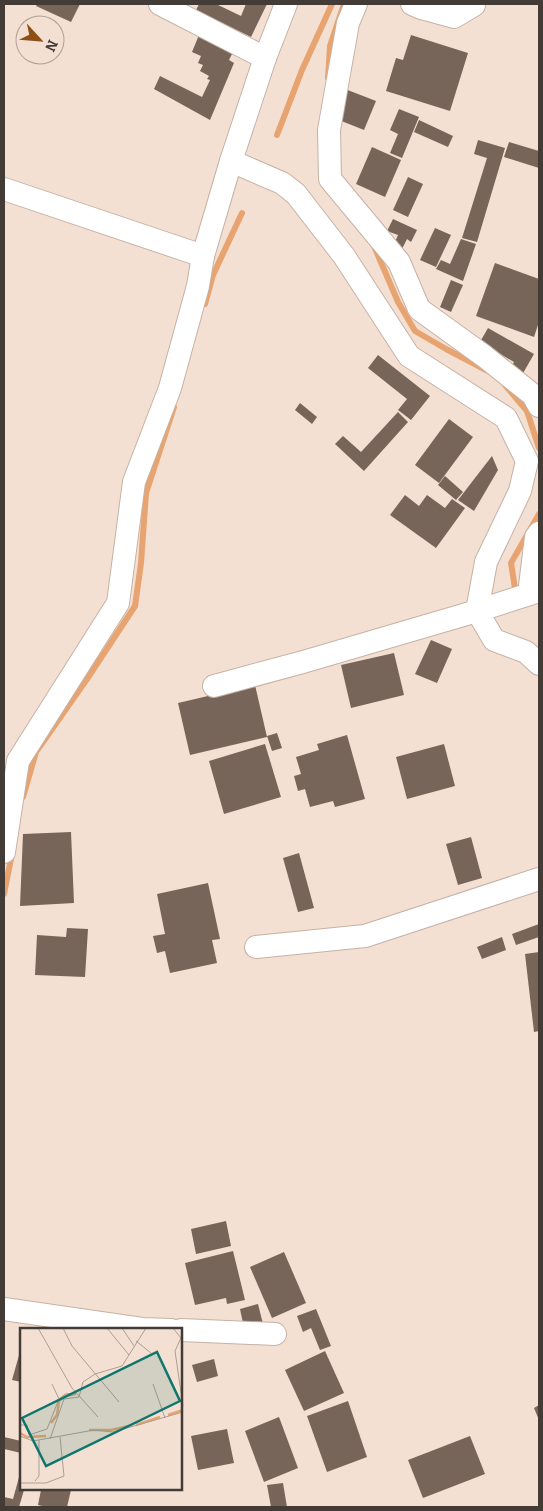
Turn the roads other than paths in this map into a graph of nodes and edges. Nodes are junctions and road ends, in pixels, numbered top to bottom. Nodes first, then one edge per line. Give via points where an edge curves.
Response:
1 (160, 4) edge
2 (286, 4) edge
3 (356, 4) edge
4 (412, 4) edge
5 (474, 4) edge
6 (265, 58) junction
7 (232, 161) junction
8 (4, 188) edge
9 (203, 256) junction
10 (539, 406) edge
11 (539, 533) edge
12 (534, 592) edge
13 (477, 611) junction
14 (539, 664) edge
15 (214, 686) dead end
16 (4, 852) edge
17 (539, 879) edge
18 (256, 947) dead end
19 (4, 1309) edge
20 (135, 1328) edge
21 (182, 1330) edge
22 (275, 1334) dead end

1 - 6 street
2 - 6 street
3 - 10 street via 348,23 329,130 330,179 399,262 419,308 533,395
4 - 5 street via 454,17
6 - 7 street
7 - 9 street
7 - 13 street via 282,183 296,194 344,256 409,356 506,418 527,461 520,490 486,562
8 - 9 street
9 - 16 street via 170,388 134,482 118,603 18,761
11 - 12 street via 536,537
12 - 13 street
13 - 14 street via 494,640 526,652
13 - 15 street
17 - 18 street via 365,936
19 - 20 street
21 - 22 street

